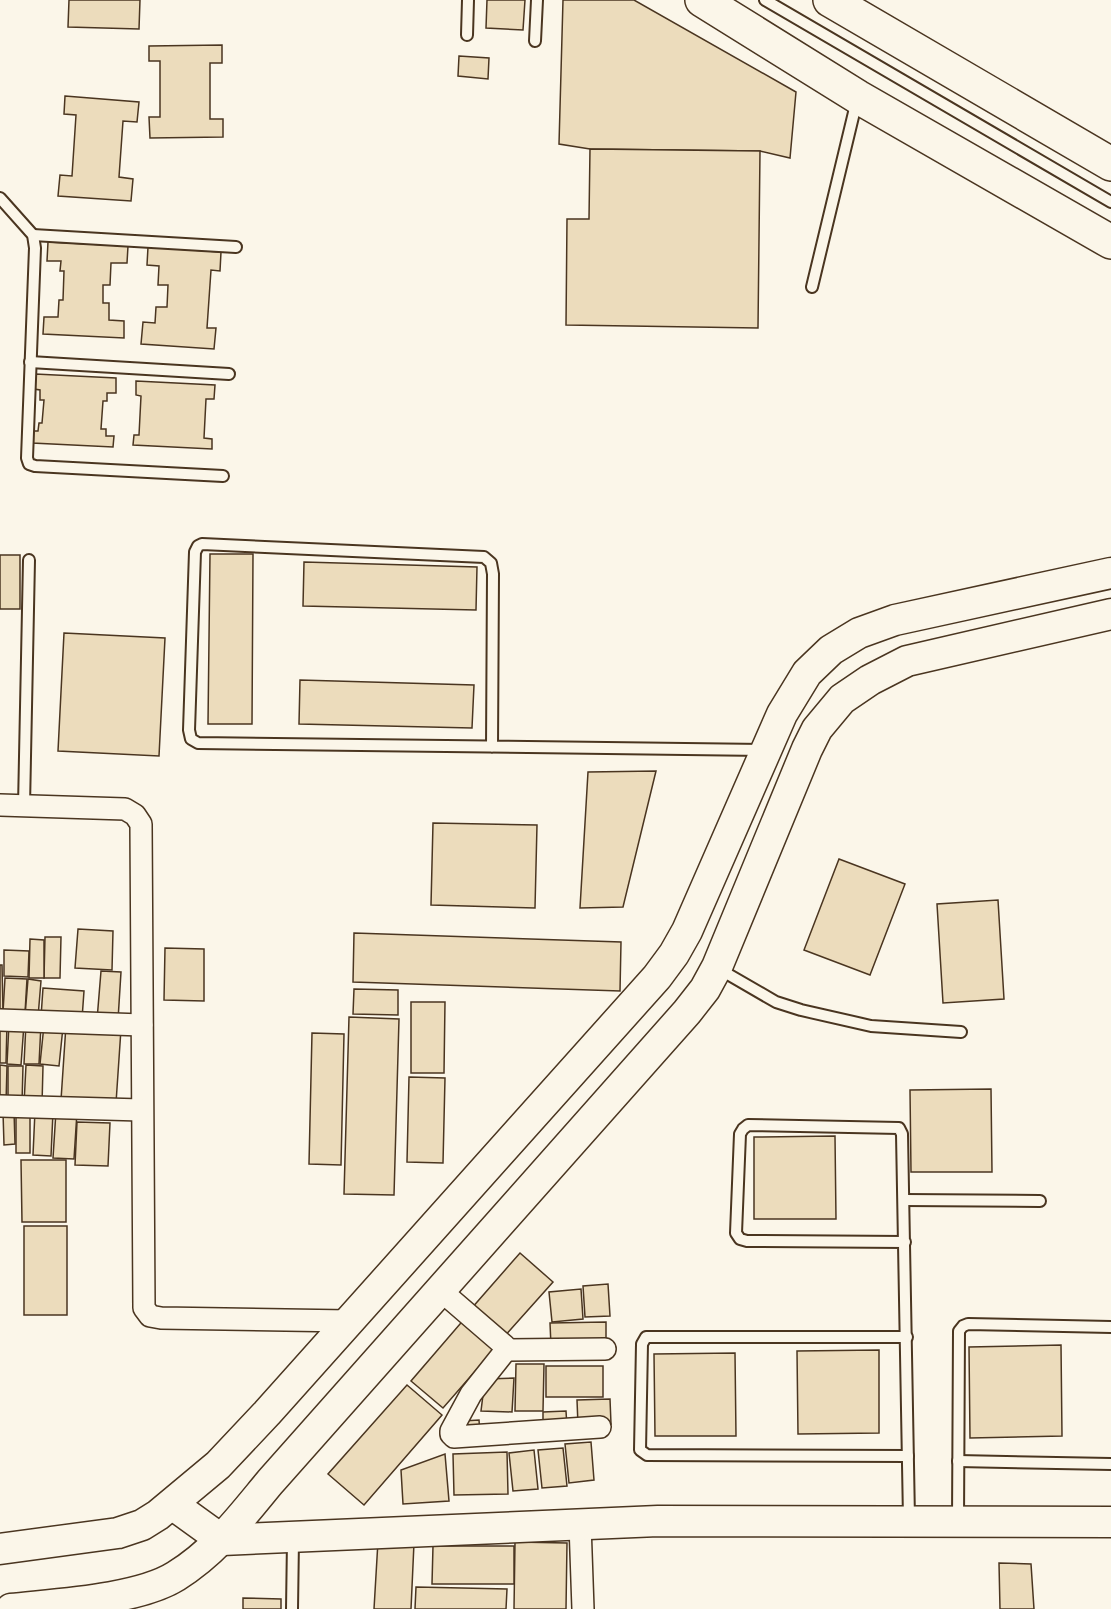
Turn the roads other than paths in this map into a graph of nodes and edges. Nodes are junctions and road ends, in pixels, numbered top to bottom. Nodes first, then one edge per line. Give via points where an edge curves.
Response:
1 (468, 0) edge
2 (537, 0) edge
3 (765, 0) edge
4 (830, 0) edge
5 (706, 1) edge
6 (467, 35) dead end
7 (535, 41) dead end
8 (858, 97) junction
9 (1111, 164) edge
10 (0, 198) edge
11 (1111, 202) edge
12 (33, 235) junction
13 (1111, 242) edge
14 (236, 247) dead end
15 (812, 287) dead end
16 (30, 362) junction
17 (229, 374) dead end
18 (223, 476) dead end
19 (28, 560) dead end
20 (1111, 573) edge
21 (1111, 614) edge
22 (492, 747) junction
23 (766, 750) junction
24 (0, 806) edge
25 (24, 806) junction
26 (717, 967) junction
27 (0, 1020) edge
28 (142, 1025) junction
29 (961, 1032) dead end
30 (0, 1106) edge
31 (141, 1110) junction
32 (904, 1200) junction
33 (1040, 1201) dead end
34 (905, 1242) junction
35 (440, 1290) junction
36 (349, 1321) junction
37 (1111, 1327) edge
38 (907, 1338) junction
39 (605, 1349) dead end
40 (506, 1350) junction
41 (600, 1427) dead end
42 (908, 1456) junction
43 (958, 1461) junction
44 (1111, 1464) edge
45 (172, 1504) junction
46 (909, 1520) junction
47 (958, 1520) junction
48 (1111, 1522) edge
49 (580, 1524) junction
50 (293, 1537) junction
51 (222, 1540) junction
52 (0, 1549) edge
53 (10, 1609) edge
54 (292, 1609) edge
55 (583, 1609) edge

1 - 6 lane
2 - 7 lane
3 - 11 lane
4 - 9 main road
5 - 8 main road
8 - 13 main road
8 - 15 lane
10 - 12 lane
12 - 14 lane
12 - 16 lane
16 - 17 lane
16 - 18 lane via 29,464
19 - 25 lane
20 - 23 street via 895,620 859,633 831,650 807,673
21 - 26 street via 907,661 842,699 817,729 807,749
22 - 22 lane via 198,743 191,739 198,546 484,557 491,563 493,574
22 - 23 lane
23 - 36 street via 674,954
24 - 25 street
25 - 28 street via 125,809 141,824
26 - 29 lane via 776,1002 801,1010 871,1026
26 - 35 street via 687,1012
27 - 28 street
28 - 31 street
30 - 31 street
31 - 36 street via 144,1308 150,1316
32 - 33 lane
32 - 34 lane
32 - 34 lane via 899,1128 748,1125 740,1134 736,1233 740,1239
34 - 38 lane
35 - 40 street
35 - 51 street
36 - 45 street via 218,1465
37 - 43 lane via 963,1326 959,1331
38 - 42 lane
38 - 42 lane via 646,1338 642,1344 640,1450 647,1455
39 - 40 street
40 - 41 street via 471,1394 451,1431 454,1437
42 - 46 lane
43 - 44 lane
43 - 47 lane
45 - 51 street
45 - 52 street via 142,1525 118,1533
46 - 47 street
46 - 49 street
47 - 48 street
49 - 50 street
49 - 55 street
50 - 51 street
50 - 54 lane
51 - 53 street via 175,1577 136,1592

